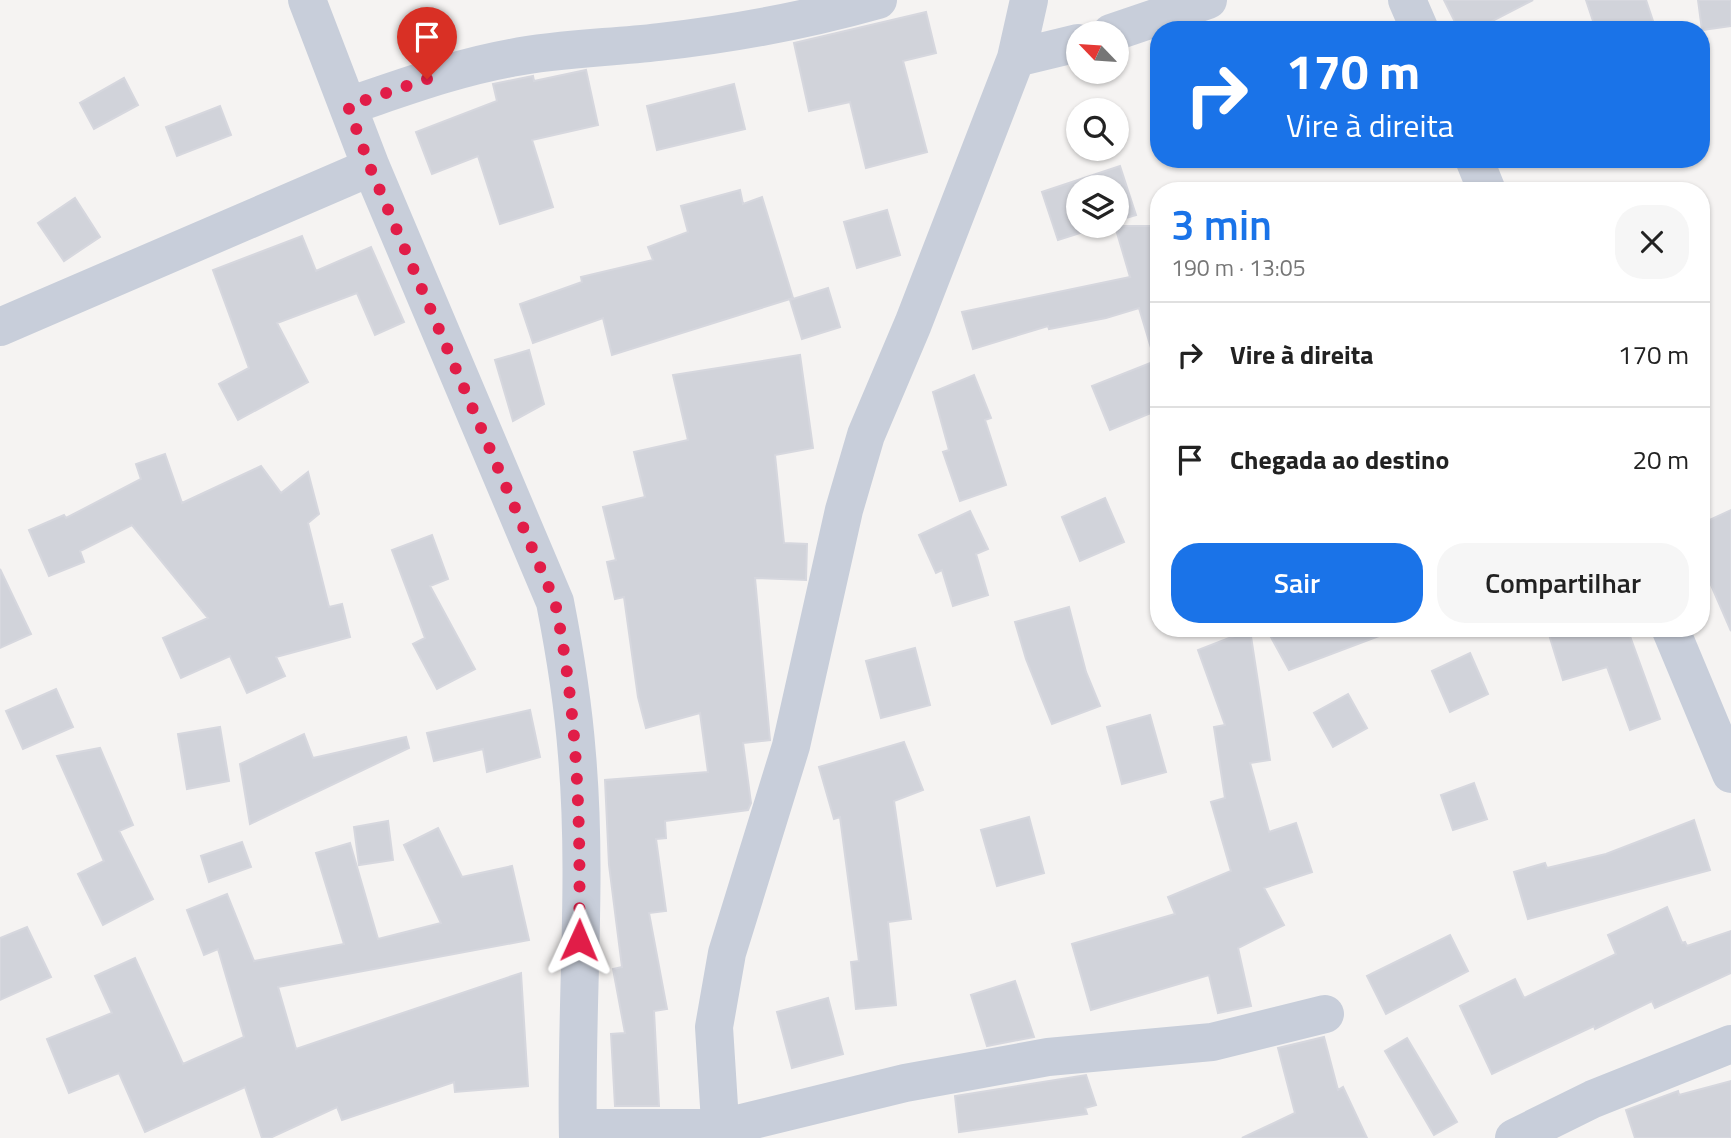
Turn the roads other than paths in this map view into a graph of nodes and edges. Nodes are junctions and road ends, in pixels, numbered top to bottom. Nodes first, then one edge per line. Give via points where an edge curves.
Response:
1 (307, 0) edge
2 (878, 0) edge
3 (1029, 0) edge
4 (1208, 0) edge
5 (1407, 0) edge
6 (1416, 21) edge
7 (1129, 27) edge
8 (1066, 46) edge
9 (1016, 58) junction
10 (348, 106) junction
11 (370, 167) junction
12 (0, 327) edge
13 (1674, 637) edge
14 (1731, 774) edge
15 (1325, 1014) dead end
16 (1731, 1044) edge
17 (578, 1133) edge
18 (721, 1133) edge
19 (1514, 1138) edge

1 - 10 street
2 - 10 street via 710,35 510,58
3 - 9 street
4 - 7 street
5 - 6 street
8 - 9 street
9 - 18 street via 866,435 844,510 791,746 727,953 714,1027
10 - 11 street
11 - 12 street
11 - 17 street via 555,602 568,664 578,757
13 - 14 street
15 - 18 street via 1212,1042 1048,1057 905,1083
16 - 19 street via 1593,1099
17 - 18 street

